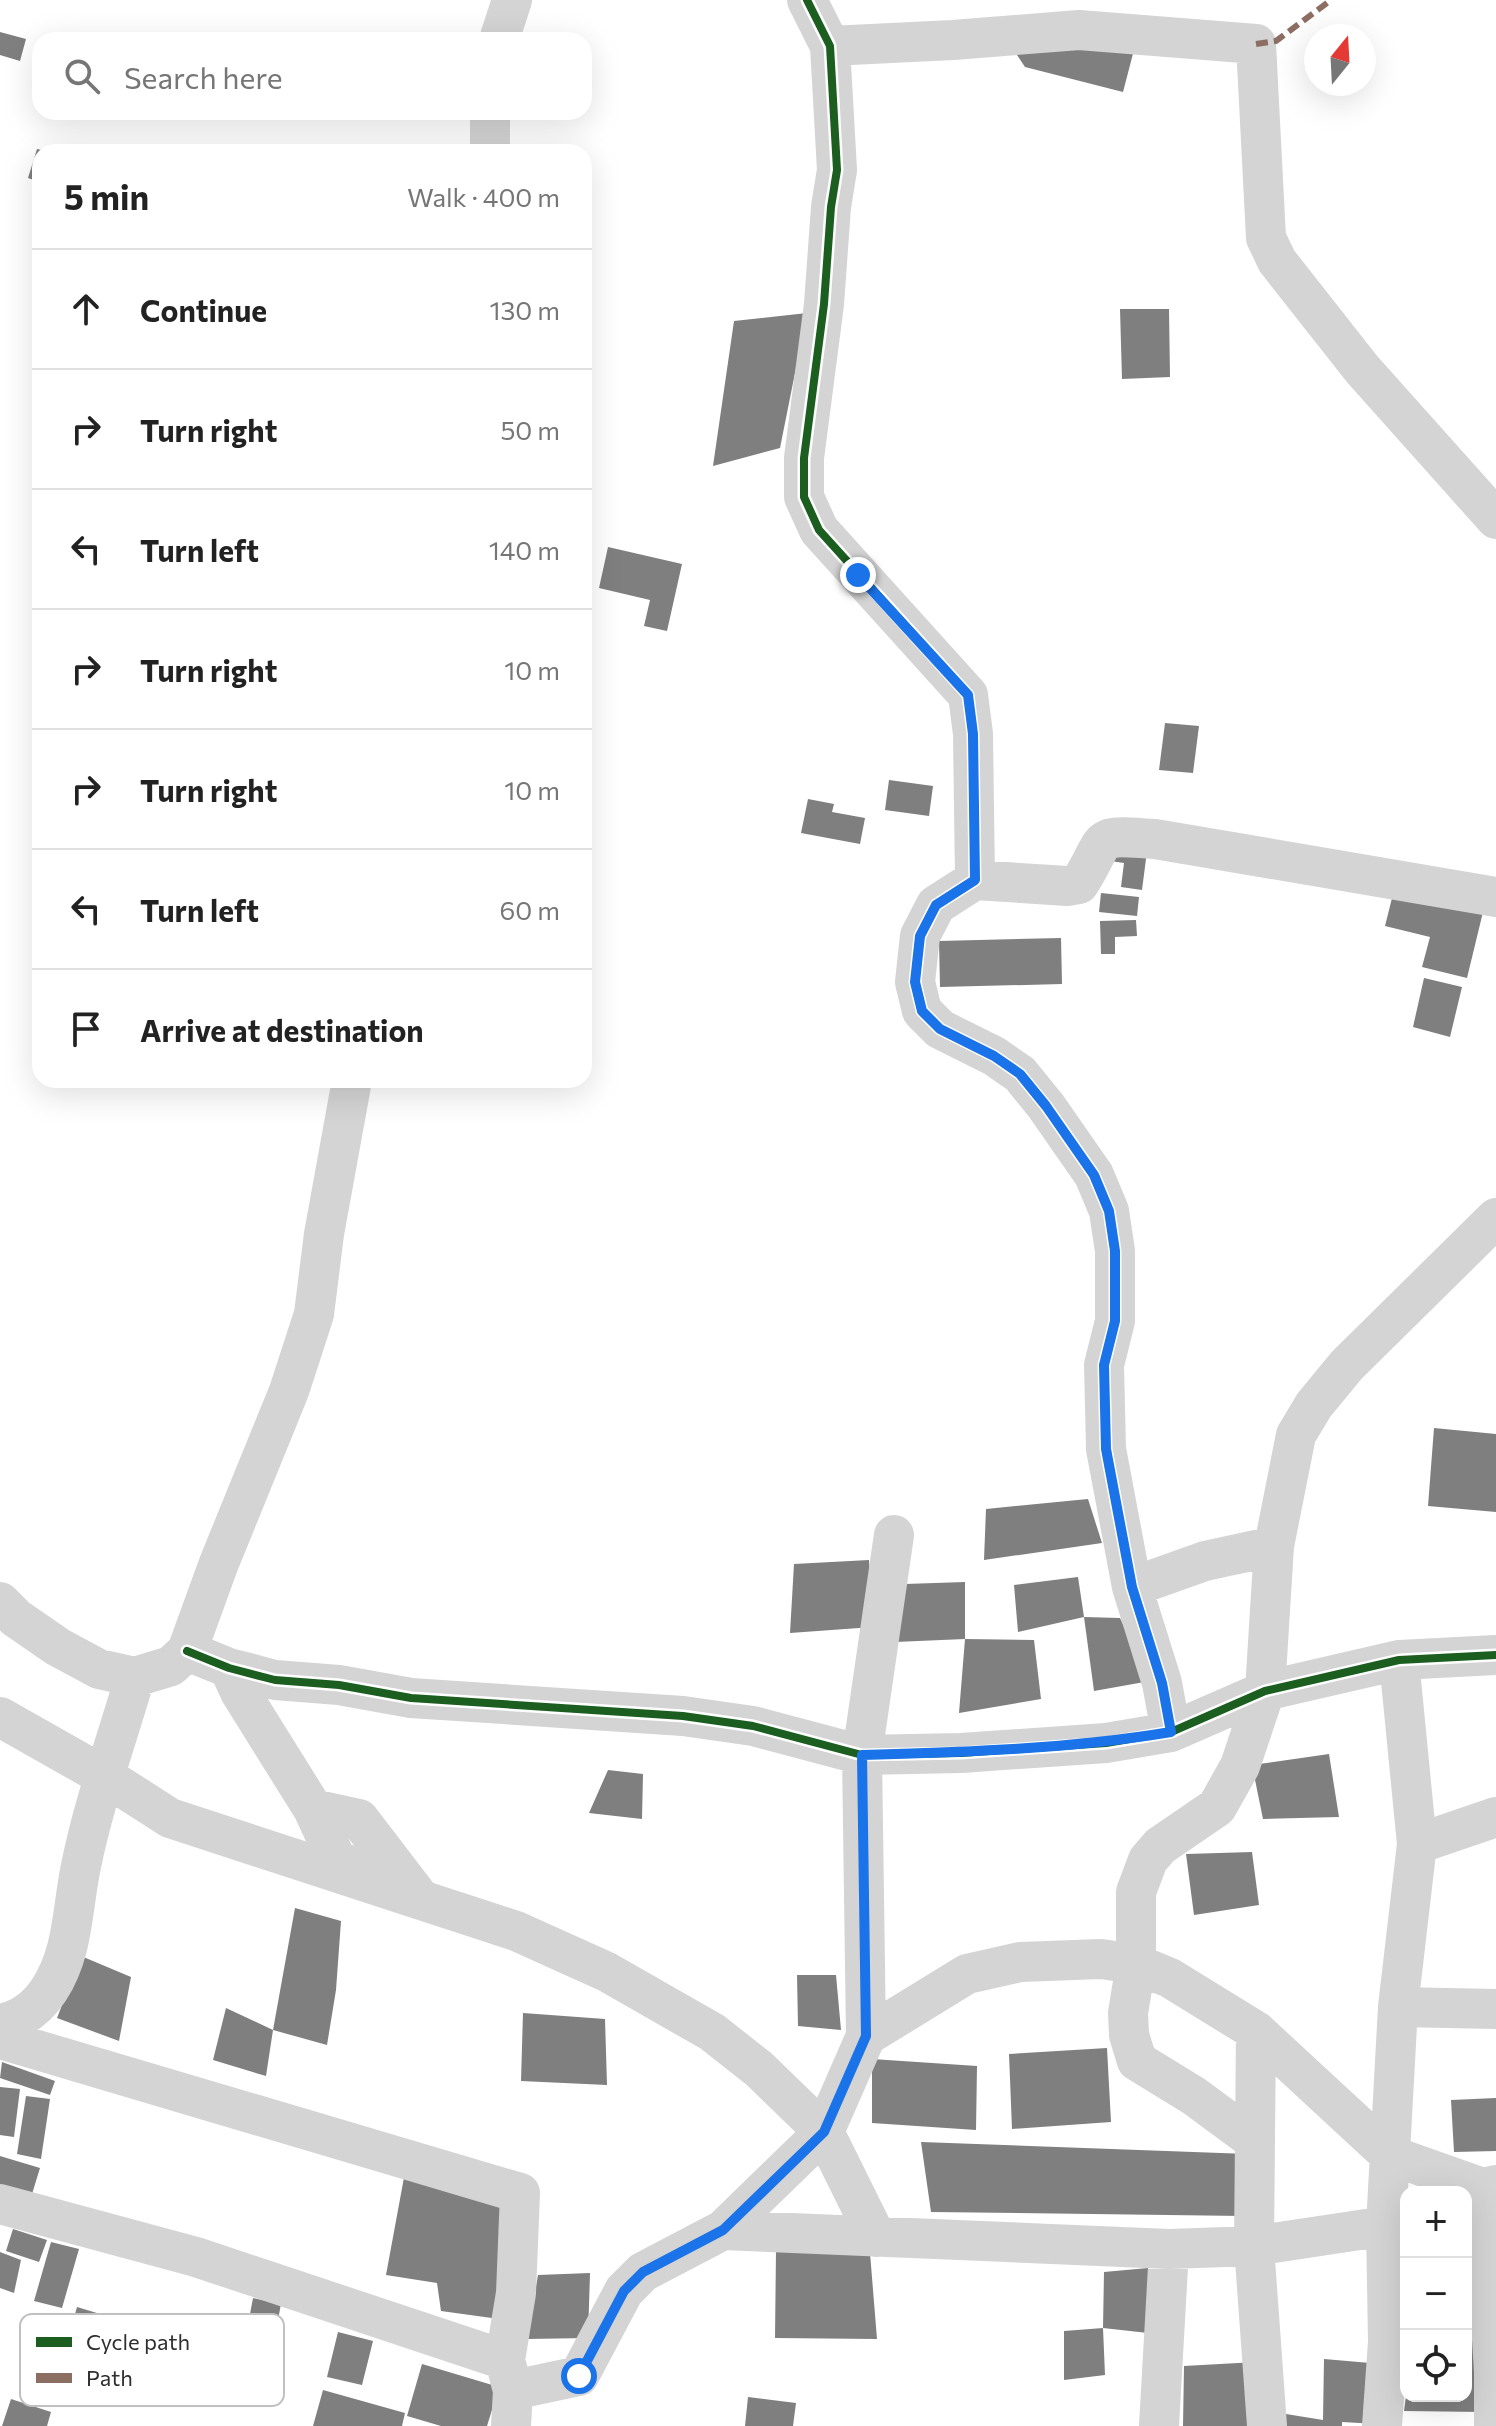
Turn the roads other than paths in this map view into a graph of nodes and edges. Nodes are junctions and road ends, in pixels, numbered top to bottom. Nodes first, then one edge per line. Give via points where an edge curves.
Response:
1 (512, 0) edge
2 (807, 0) edge
3 (502, 32) edge
4 (830, 46) junction
5 (490, 120) edge
6 (490, 144) edge
7 (1496, 519) edge
8 (975, 880) junction
9 (1496, 897) edge
10 (351, 1088) edge
11 (1496, 1218) edge
12 (894, 1535) dead end
13 (1274, 1546) junction
14 (1132, 1587) junction
15 (0, 1602) edge
16 (187, 1651) junction
17 (1496, 1655) edge
18 (1399, 1660) junction
19 (229, 1668) junction
20 (135, 1677) junction
21 (1265, 1691) junction
22 (0, 1717) edge
23 (1171, 1732) junction
24 (862, 1755) junction
25 (106, 1777) junction
26 (1496, 1817) edge
27 (1417, 1844) junction
28 (421, 1900) junction
29 (1136, 1964) junction
30 (1398, 2007) junction
31 (1496, 2009) edge
32 (0, 2024) edge
33 (1256, 2031) junction
34 (866, 2036) junction
35 (0, 2039) edge
36 (824, 2132) junction
37 (1255, 2141) junction
38 (1390, 2155) junction
39 (1490, 2187) edge
40 (0, 2204) edge
41 (1386, 2226) junction
42 (723, 2230) junction
43 (876, 2237) junction
44 (1254, 2246) junction
45 (1169, 2249) junction
46 (510, 2392) edge
47 (1159, 2426) edge
48 (1267, 2426) edge
49 (1382, 2426) edge
50 (1494, 2426) edge

1 - 3 street
2 - 4 street
4 - 7 street via 1079,30 1256,44 1266,238 1277,261 1362,369
4 - 8 street via 837,170 804,497 819,530 968,695
5 - 6 street
8 - 9 street via 1079,884 1101,842 1115,836
8 - 14 street via 936,905 920,936 915,982 922,1011 940,1029 1020,1074 1094,1175 1109,1211 1115,1321 1104,1365 1106,1449
10 - 16 street via 314,1314
11 - 13 street via 1347,1365 1314,1405 1296,1435
12 - 24 street
13 - 14 street via 1205,1561
13 - 21 street
14 - 23 street via 1162,1683
15 - 20 street via 58,1647 99,1669
16 - 19 street
16 - 20 street via 171,1666
17 - 18 street
18 - 21 street
18 - 27 street
19 - 24 street via 275,1680 411,1698 683,1716 739,1724
19 - 28 street via 313,1809 336,1859
20 - 25 street
21 - 23 street
21 - 29 street via 1240,1766 1217,1807 1148,1860 1136,1892
22 - 25 street
23 - 24 street via 1106,1743
24 - 34 street
25 - 28 street via 170,1818
25 - 32 street via 81,1866 72,1936 50,1988 31,2011
26 - 27 street
27 - 30 street
28 - 36 street via 516,1931 607,1972 712,2032
29 - 33 street via 1170,1978
29 - 34 street via 1101,1959 1020,1962 967,1974
29 - 37 street via 1128,2013 1137,2061
30 - 31 street
30 - 38 street
33 - 37 street
33 - 38 street
34 - 36 street
35 - 46 street via 520,2193
36 - 42 street
36 - 43 street
37 - 44 street
38 - 39 street
38 - 41 street
39 - 50 street
40 - 46 street via 196,2257
41 - 44 street
41 - 49 street via 1388,2342
42 - 43 street
42 - 46 street via 643,2272 624,2291 579,2376
43 - 45 street
44 - 45 street
44 - 48 street
45 - 47 street

